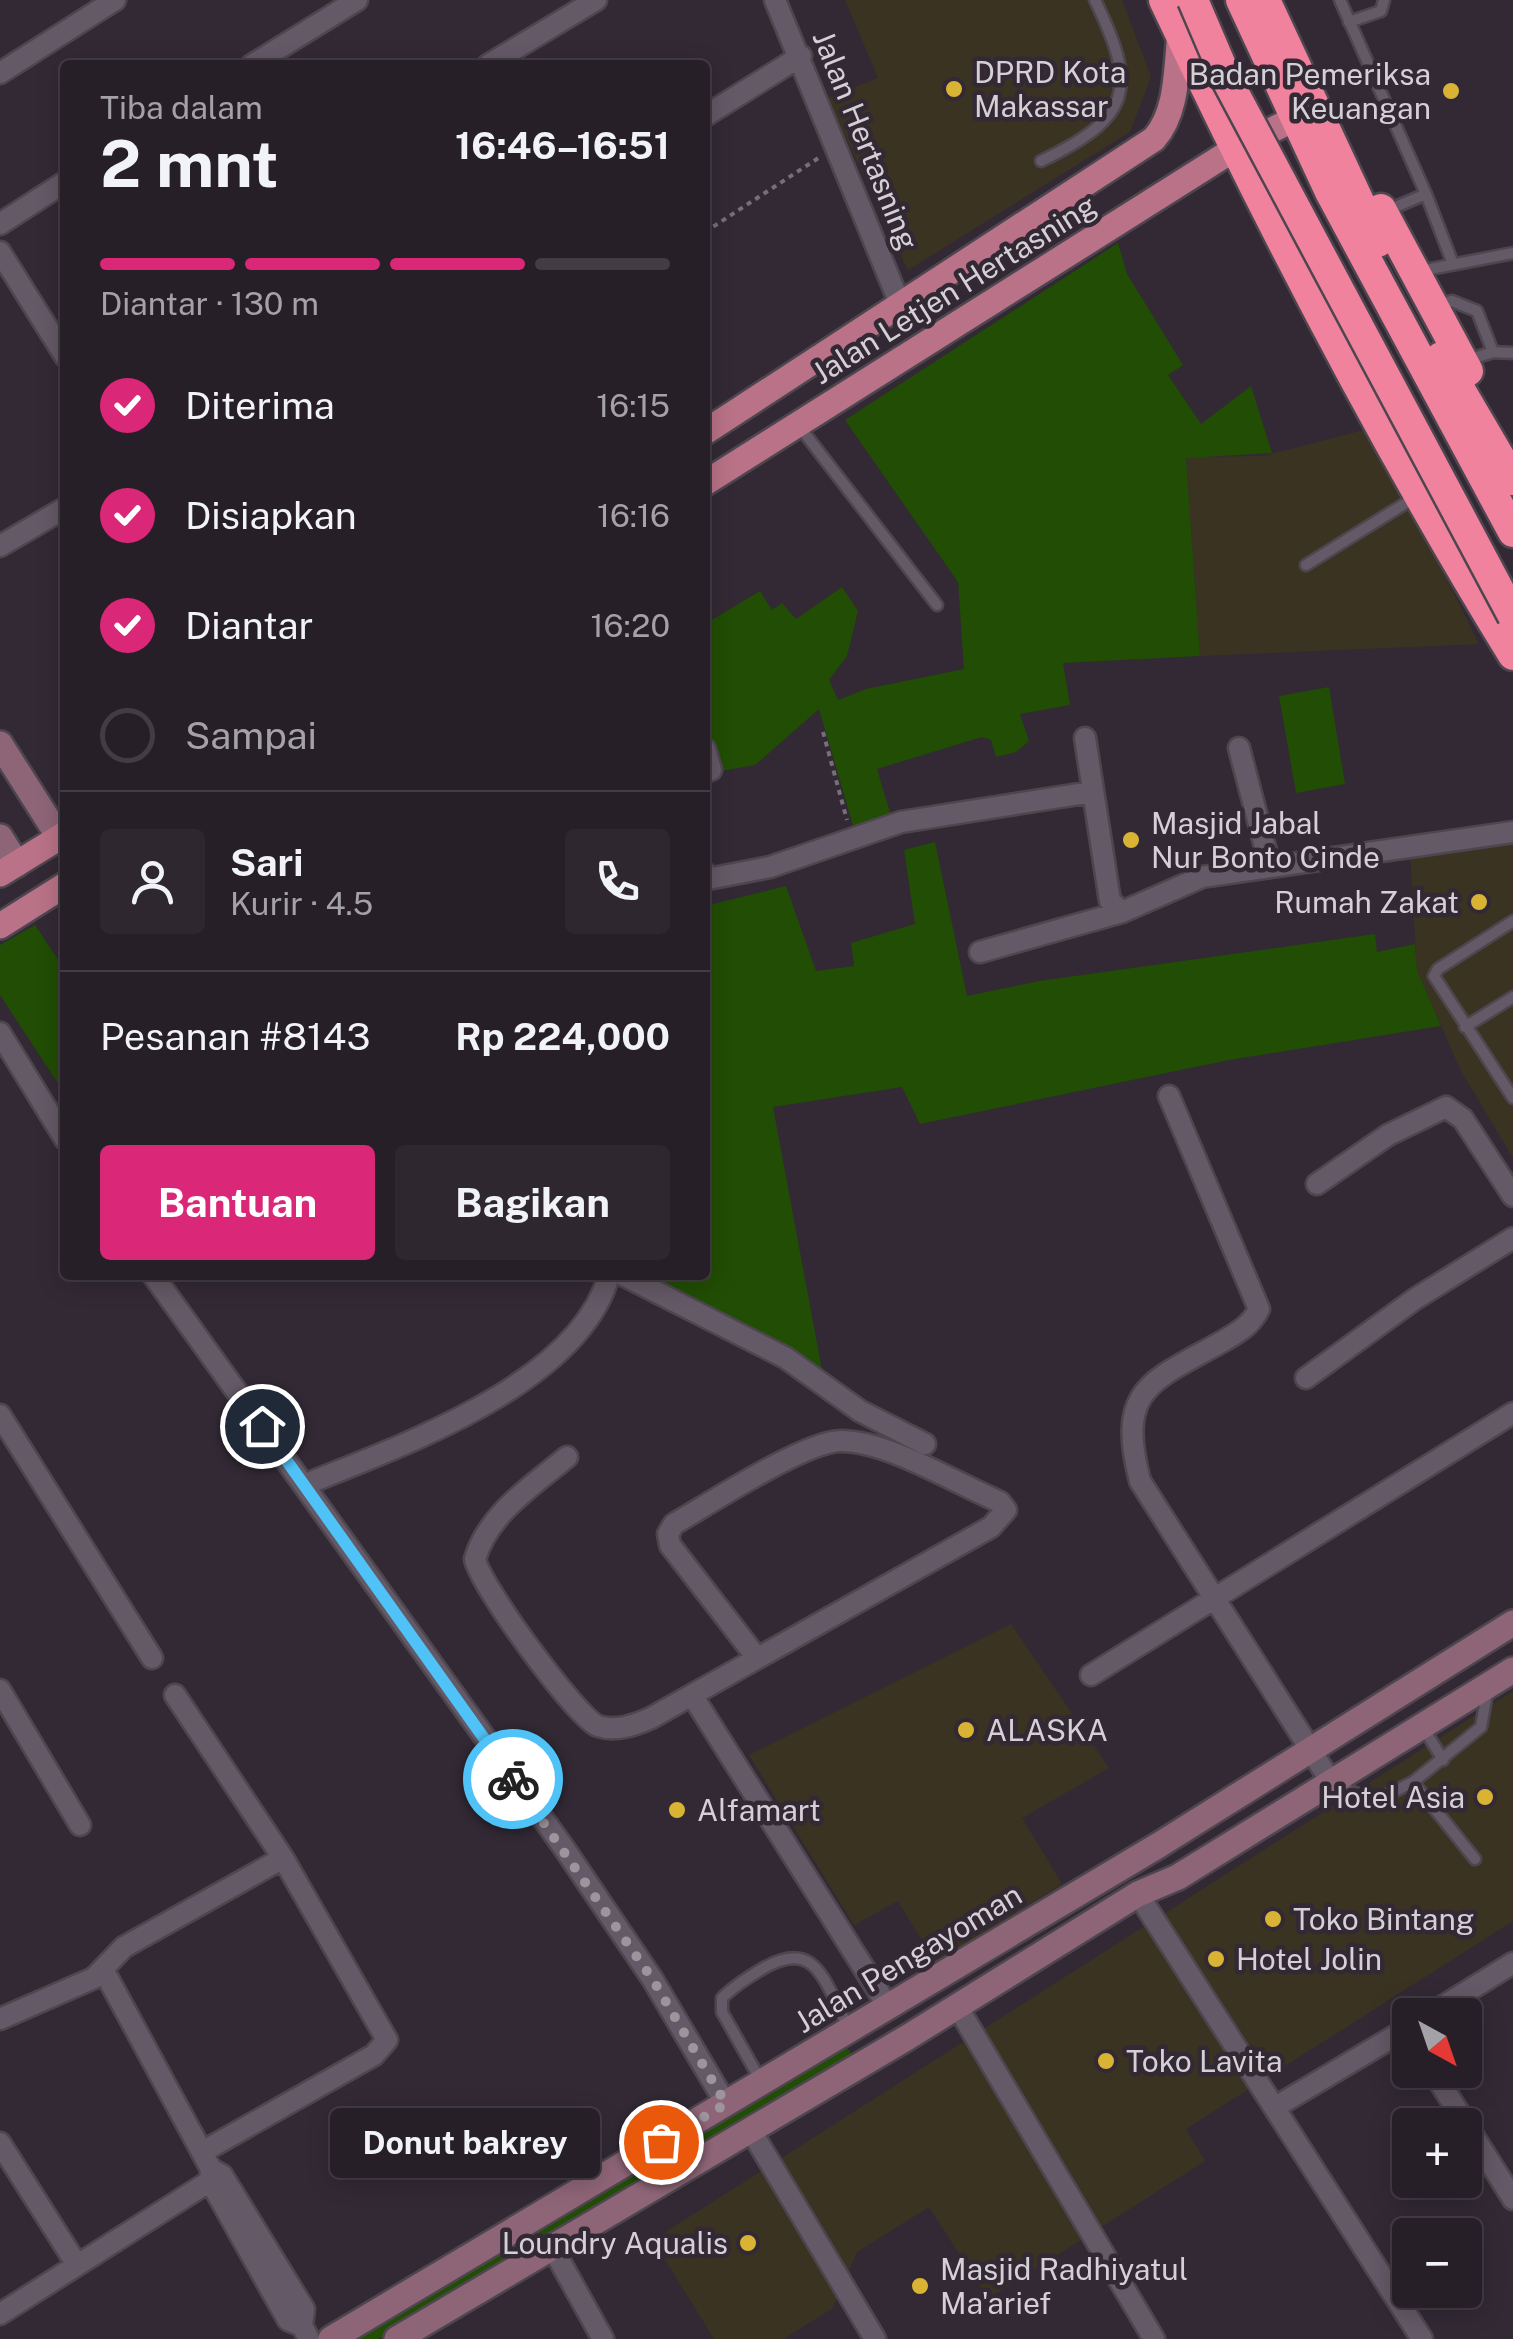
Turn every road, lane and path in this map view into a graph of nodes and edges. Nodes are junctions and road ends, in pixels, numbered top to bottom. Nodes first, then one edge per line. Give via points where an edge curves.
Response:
1 (115, 0) edge
2 (357, 0) edge
3 (596, 0) edge
4 (776, 0) edge
5 (1095, 0) edge
6 (1164, 0) edge
7 (1192, 0) edge
8 (1240, 0) edge
9 (1265, 0) edge
10 (1278, 0) edge
11 (1340, 0) edge
12 (1384, 0) edge
13 (1349, 22) junction
14 (1180, 34) junction
15 (801, 56) junction
16 (260, 60) edge
17 (496, 60) edge
18 (0, 73) edge
19 (710, 113) edge
20 (1294, 119) junction
21 (836, 147) junction
22 (1236, 148) junction
23 (1041, 162) dead end
24 (60, 185) edge
25 (1426, 194) junction
26 (1383, 212) junction
27 (0, 224) edge
28 (710, 229) edge
29 (0, 252) edge
30 (1513, 254) edge
31 (1453, 264) junction
32 (1414, 272) junction
33 (900, 304) junction
34 (1432, 306) junction
35 (58, 330) edge
36 (1494, 352) junction
37 (1513, 353) edge
38 (1463, 361) junction
39 (798, 426) junction
40 (710, 429) edge
41 (1513, 455) edge
42 (1513, 480) edge
43 (710, 481) edge
44 (1420, 495) junction
45 (60, 511) edge
46 (1513, 532) edge
47 (0, 546) edge
48 (1306, 564) dead end
49 (936, 605) dead end
50 (1513, 616) edge
51 (1513, 655) edge
52 (823, 732) dead end
53 (1085, 738) dead end
54 (0, 744) edge
55 (1239, 748) dead end
56 (1092, 792) junction
57 (1513, 832) edge
58 (60, 833) edge
59 (0, 837) edge
60 (60, 837) edge
61 (852, 839) junction
62 (1270, 866) junction
63 (8, 869) edge
64 (710, 876) edge
65 (60, 888) edge
66 (1122, 912) junction
67 (1513, 921) edge
68 (0, 926) edge
69 (980, 952) dead end
70 (1513, 997) edge
71 (1465, 1026) junction
72 (0, 1033) edge
73 (1511, 1091) edge
74 (1169, 1096) dead end
75 (60, 1131) edge
76 (1317, 1184) dead end
77 (1513, 1196) edge
78 (1513, 1238) edge
79 (157, 1280) edge
80 (607, 1280) edge
81 (633, 1280) edge
82 (1306, 1378) dead end
83 (1513, 1412) edge
84 (0, 1415) edge
85 (925, 1444) dead end
86 (567, 1457) dead end
87 (304, 1485) junction
88 (1217, 1599) junction
89 (1513, 1623) edge
90 (152, 1658) dead end
91 (757, 1658) junction
92 (1513, 1670) edge
93 (1091, 1675) dead end
94 (1488, 1686) junction
95 (0, 1690) edge
96 (175, 1695) dead end
97 (692, 1695) junction
98 (1423, 1726) junction
99 (1310, 1750) junction
100 (1443, 1760) junction
101 (1330, 1782) junction
102 (1413, 1782) junction
103 (80, 1825) dead end
104 (283, 1858) junction
105 (1475, 1859) dead end
106 (1138, 1894) junction
107 (1513, 1962) edge
108 (104, 1970) junction
109 (1456, 1998) edge
110 (887, 2005) junction
111 (957, 2006) junction
112 (0, 2019) edge
113 (849, 2029) junction
114 (1392, 2040) edge
115 (762, 2083) junction
116 (1444, 2088) edge
117 (726, 2104) junction
118 (1277, 2106) junction
119 (750, 2129) junction
120 (0, 2143) edge
121 (211, 2169) junction
122 (1510, 2186) edge
123 (552, 2247) junction
124 (77, 2265) junction
125 (0, 2314) edge
126 (306, 2333) edge
127 (331, 2339) edge
128 (397, 2339) edge
129 (603, 2339) edge
130 (875, 2339) edge
131 (1154, 2339) edge
132 (1422, 2339) edge

1 - 18 street
2 - 16 street
3 - 17 street
4 - 15 street, Jalan Hertasning
5 - 23 lane via 1120,52 1122,84 1089,138
6 - 14 highway
7 - 50 highway, bridge via 1228,82
8 - 20 highway
9 - 42 highway via 1393,276
10 - 26 highway
11 - 13 lane
12 - 13 lane via 1381,11
13 - 25 lane
14 - 22 highway
14 - 33 main road, Jalan Letjen Hertasning via 1172,107 1154,140
15 - 19 street
15 - 21 street, Jalan Hertasning
20 - 22 main road, Jalan Letjen Hertasning
20 - 46 highway
21 - 28 path
21 - 33 street, Jalan Hertasning
22 - 39 main road, Jalan Letjen Hertasning
22 - 44 highway
24 - 27 street
25 - 26 lane
25 - 31 lane
26 - 32 highway
29 - 35 street
30 - 31 lane
31 - 32 lane
32 - 34 highway
33 - 40 main road, Jalan Letjen Hertasning
34 - 36 lane via 1468,304
34 - 38 highway
36 - 37 lane
36 - 38 lane
38 - 41 highway
39 - 43 main road, Jalan Letjen Hertasning
39 - 49 lane
44 - 48 lane
44 - 51 highway
45 - 47 street
52 - 61 path
53 - 56 street
54 - 58 street
55 - 62 street
56 - 61 street via 901,822
56 - 66 street via 1110,901
57 - 62 street
59 - 63 street
60 - 63 main road
61 - 64 street via 770,866
62 - 66 street via 1202,877
65 - 68 main road
66 - 69 street
67 - 71 lane via 1434,976
70 - 71 lane
71 - 73 lane
72 - 75 street
74 - 88 street via 1259,1309 1246,1328 1154,1381 1138,1398 1131,1418 1133,1452 1140,1481
76 - 77 street via 1388,1135 1446,1107 1463,1120
78 - 82 street
79 - 87 street
80 - 87 street via 577,1330 530,1374 441,1427
81 - 85 street via 786,1358 860,1412
83 - 88 street
84 - 90 street
86 - 97 street via 488,1530 474,1558 484,1584 591,1722 626,1727
87 - 117 street via 590,1886
88 - 93 street
88 - 99 street
89 - 99 street, Jalan Pengayoman
91 - 91 street via 670,1545 674,1524 802,1454 839,1441 890,1454 1006,1510 991,1527
91 - 97 street
92 - 94 street
94 - 98 street
94 - 100 lane via 1481,1727
95 - 103 street
96 - 104 street
97 - 110 street
98 - 100 lane
98 - 101 street
99 - 101 street
99 - 110 street, Jalan Pengayoman
100 - 102 lane
101 - 102 lane via 1375,1802
101 - 106 street via 1178,1877
102 - 105 lane
104 - 108 street via 124,1947
104 - 121 street via 387,2040 374,2056
106 - 111 street
106 - 118 street
107 - 109 street
108 - 112 street
108 - 121 street
110 - 113 street, Jalan Pengayoman
111 - 119 street
111 - 131 street
113 - 115 street, Jalan Pengayoman
113 - 115 lane via 814,1966 800,1956 786,1955 734,1986 722,1998 722,2012
114 - 118 street
115 - 117 street, Jalan Pengayoman
116 - 122 street
117 - 127 street, Jalan Pengayoman
118 - 132 street
119 - 123 street
119 - 130 street
120 - 124 street
121 - 124 street
121 - 126 street via 304,2309
123 - 128 street
123 - 129 street
124 - 125 street

